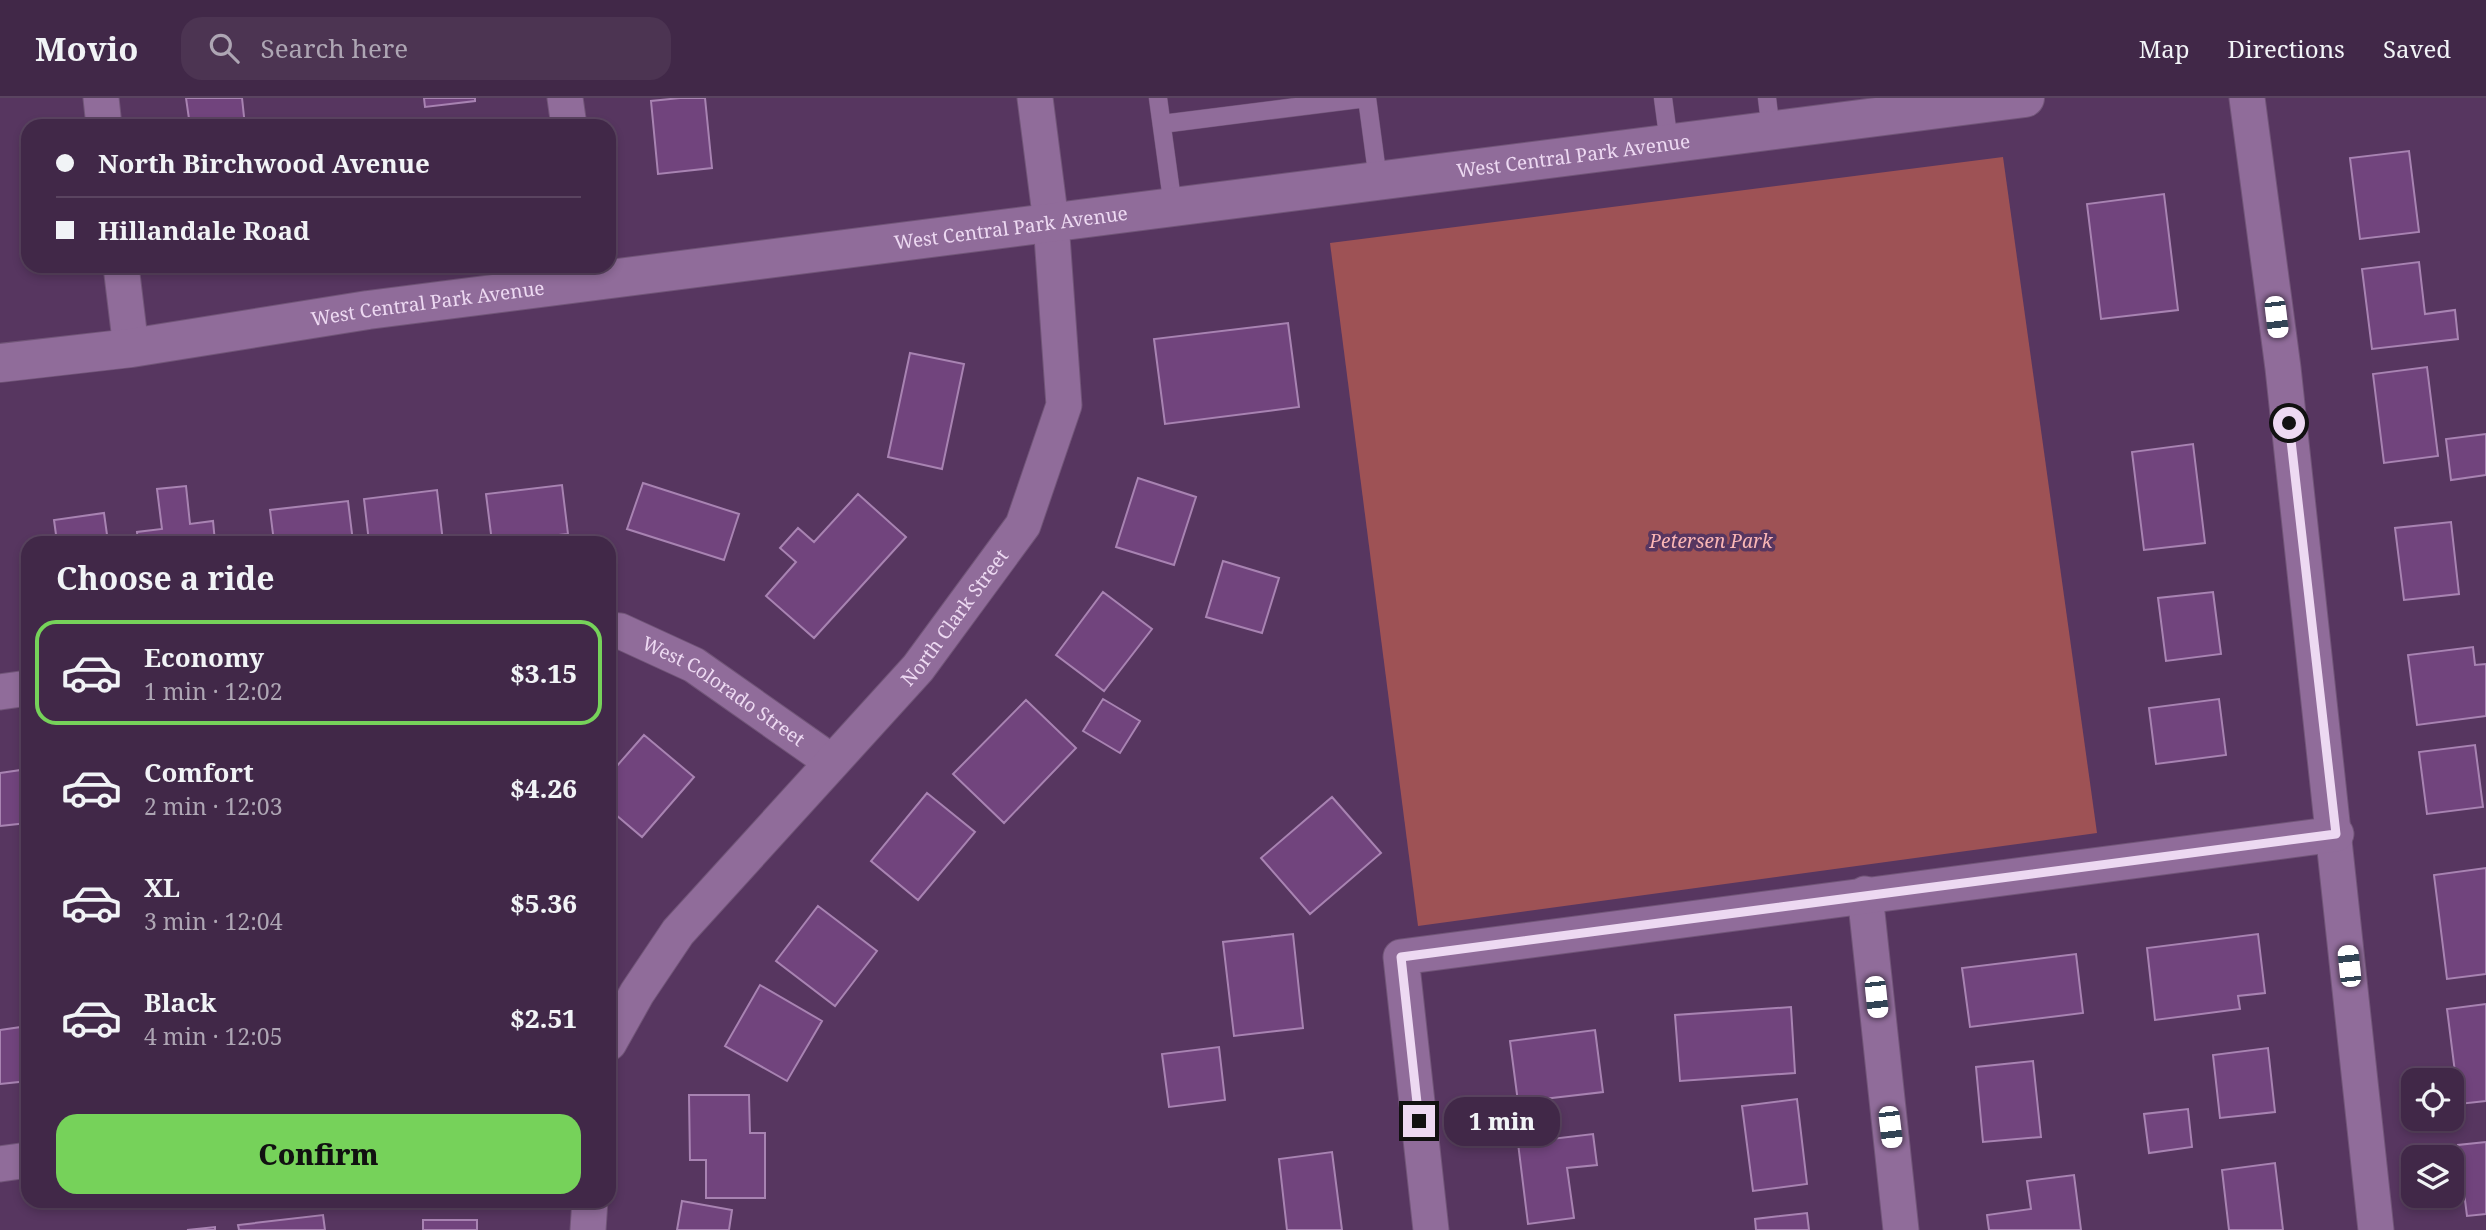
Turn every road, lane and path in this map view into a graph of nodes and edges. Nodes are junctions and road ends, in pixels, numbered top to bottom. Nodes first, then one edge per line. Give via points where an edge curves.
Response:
1 (101, 98) edge
2 (565, 98) edge
3 (1035, 98) edge
4 (1158, 98) edge
5 (1367, 98) edge
6 (1663, 98) edge
7 (2025, 98) edge
8 (2248, 98) edge
9 (1282, 103) edge
10 (1231, 106) edge
11 (1866, 108) edge
12 (1769, 114) edge
13 (103, 119) edge
14 (568, 119) edge
15 (1162, 124) junction
16 (1669, 143) junction
17 (1378, 180) junction
18 (1173, 207) junction
19 (1051, 222) junction
20 (616, 271) edge
21 (122, 273) edge
22 (590, 274) edge
23 (131, 348) junction
24 (0, 363) edge
25 (616, 630) edge
26 (21, 689) edge
27 (0, 692) edge
28 (832, 762) junction
29 (2336, 834) junction
30 (1864, 894) junction
31 (616, 1030) edge
32 (21, 1161) edge
33 (0, 1164) edge
34 (589, 1208) edge
35 (587, 1230) edge
36 (1431, 1230) edge
37 (1901, 1230) edge
38 (2376, 1230) edge

1 - 13 street
2 - 14 street
3 - 19 street, North Clark Street
4 - 15 lane
5 - 9 lane
5 - 17 lane
6 - 16 lane
7 - 11 street, West Central Park Avenue
8 - 29 street
9 - 10 lane
10 - 15 lane
11 - 12 street, West Central Park Avenue
12 - 16 street, West Central Park Avenue
15 - 18 lane
16 - 17 street, West Central Park Avenue
17 - 18 street, West Central Park Avenue
18 - 19 street, West Central Park Avenue
19 - 20 street, West Central Park Avenue
19 - 28 street, North Clark Street via 1064,405 1023,525 918,668
21 - 23 street
22 - 23 street, West Central Park Avenue
23 - 24 street, West Central Park Avenue
25 - 28 street, West Colorado Street via 694,665
26 - 27 street
28 - 31 street, North Clark Street via 678,932
29 - 30 street
29 - 38 street
30 - 36 street via 1401,957
30 - 37 street
32 - 33 street
34 - 35 street

